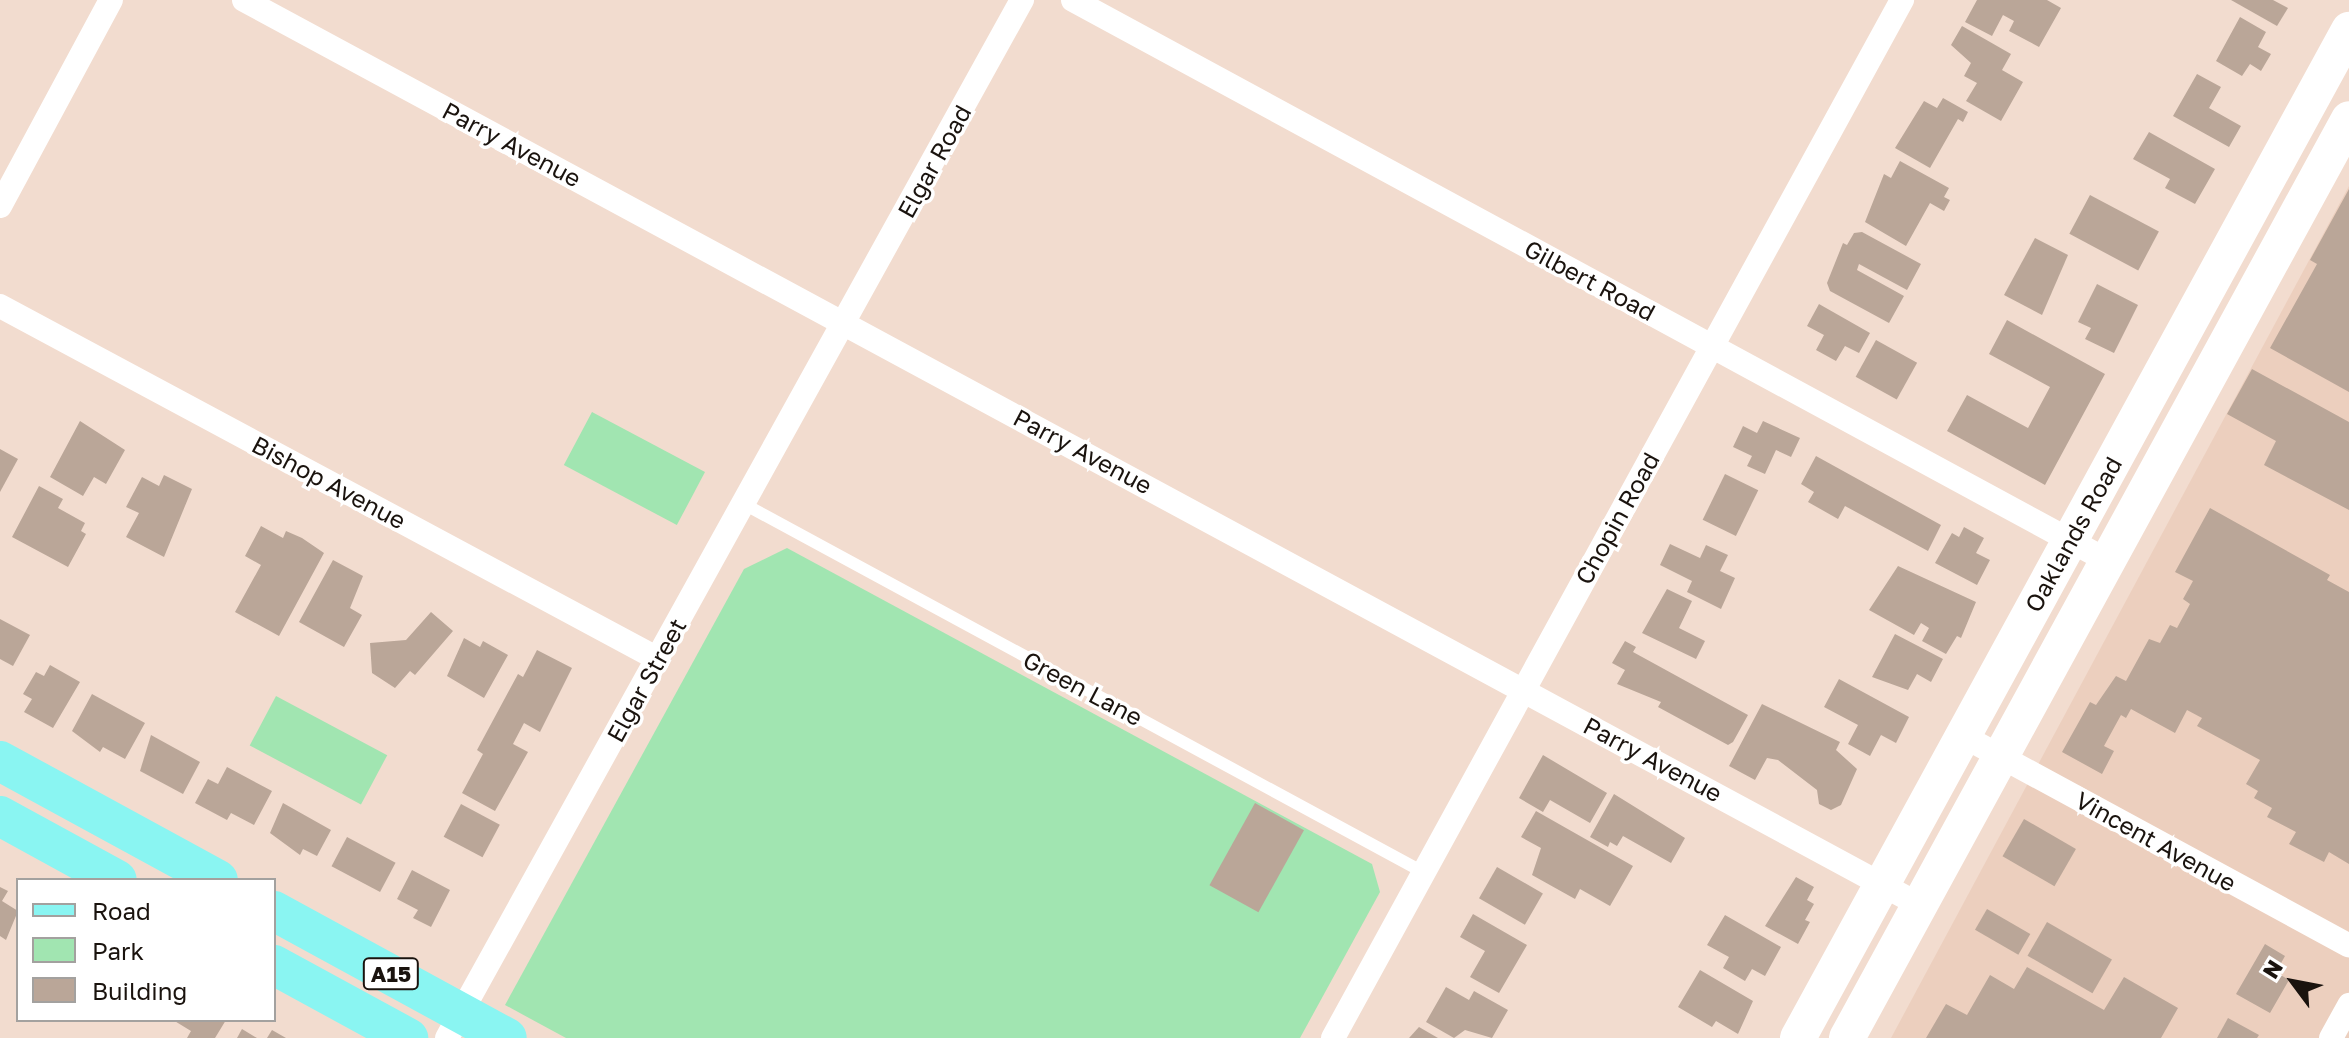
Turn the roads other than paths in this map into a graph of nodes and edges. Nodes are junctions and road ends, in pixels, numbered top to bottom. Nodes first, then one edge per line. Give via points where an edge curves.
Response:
1 (111, 0) edge
2 (244, 0) edge
3 (1022, 0) edge
4 (1073, 0) edge
5 (1901, 0) edge
6 (2345, 47) edge
7 (2349, 119) edge
8 (0, 206) edge
9 (0, 306) edge
10 (846, 323) junction
11 (1712, 347) junction
12 (744, 504) junction
13 (2070, 540) junction
14 (2108, 561) junction
15 (658, 659) junction
16 (1522, 688) junction
17 (1963, 736) junction
18 (2001, 757) junction
19 (0, 761) edge
20 (0, 816) edge
21 (1423, 872) junction
22 (113, 878) edge
23 (214, 878) edge
24 (1882, 883) junction
25 (1920, 905) junction
26 (276, 912) edge
27 (2349, 946) edge
28 (276, 966) edge
29 (2349, 1005) edge
30 (454, 1025) edge
31 (408, 1038) edge
32 (507, 1038) edge
33 (1333, 1038) edge
34 (1798, 1038) edge
35 (1847, 1038) edge
36 (2331, 1038) edge

1 - 8 street
2 - 10 street, Parry Avenue
3 - 10 street, Elgar Road
4 - 11 street, Gilbert Road
5 - 11 street, Chopin Road
6 - 13 main road, Oaklands Road
7 - 14 main road, Oaklands Road
9 - 15 street, Bishop Avenue
10 - 12 street, Elgar Street
10 - 16 street, Parry Avenue
11 - 13 street, Gilbert Road
11 - 16 street, Chopin Road
12 - 15 street, Elgar Street
12 - 21 lane, Green Lane
13 - 14 street, Gilbert Road
13 - 17 main road, Oaklands Road
14 - 18 main road, Oaklands Road
15 - 30 street, Elgar Street
16 - 21 street, Chopin Road
16 - 24 street, Parry Avenue
17 - 18 street, Vincent Avenue
17 - 24 main road, Oaklands Road
18 - 25 main road, Oaklands Road
18 - 27 street, Vincent Avenue
19 - 23 main road
20 - 22 main road
21 - 33 street, Chopin Road
24 - 25 street, Parry Avenue
24 - 34 main road, Oaklands Road
25 - 35 main road, Oaklands Road
26 - 30 main road, A15
28 - 31 main road, A15
29 - 36 street
30 - 32 main road, A15

